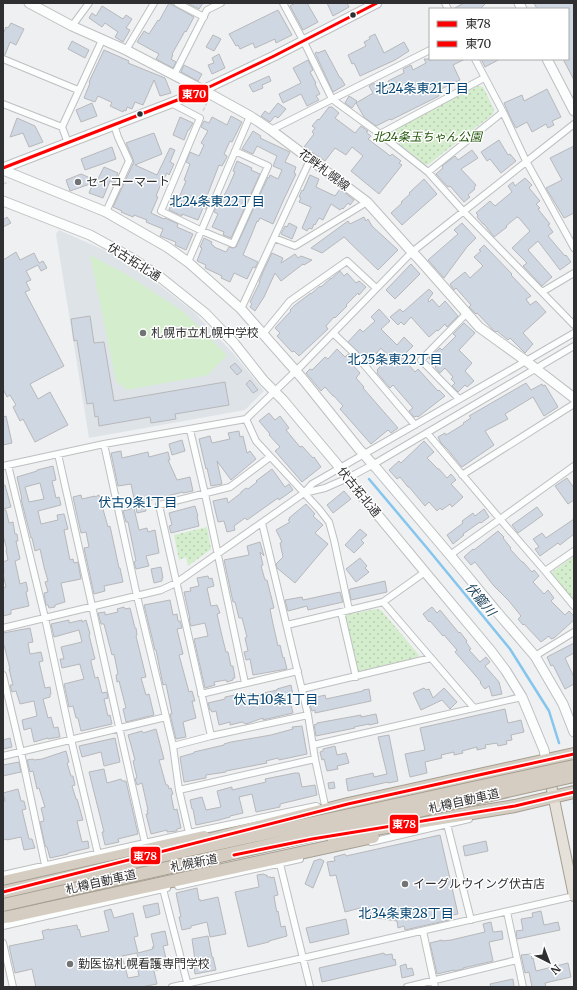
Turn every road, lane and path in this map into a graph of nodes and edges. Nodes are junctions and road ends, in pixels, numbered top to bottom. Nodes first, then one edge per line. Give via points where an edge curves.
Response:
1 (29, 3) edge
2 (89, 3) edge
3 (154, 3) edge
4 (177, 3) edge
5 (221, 3) edge
6 (283, 3) edge
7 (377, 3) edge
8 (204, 17) junction
9 (72, 26) junction
10 (102, 40) junction
11 (303, 40) junction
12 (126, 50) junction
13 (429, 50) edge
14 (3, 59) edge
15 (475, 60) edge
16 (548, 60) edge
17 (174, 75) junction
18 (484, 78) junction
19 (78, 90) junction
20 (203, 90) junction
21 (209, 99) dead end
22 (332, 99) junction
23 (171, 103) junction
24 (3, 104) edge
25 (574, 111) edge
26 (503, 112) junction
27 (250, 116) junction
28 (200, 118) junction
29 (574, 124) edge
30 (114, 125) junction
31 (62, 127) junction
32 (271, 130) junction
33 (380, 134) junction
34 (68, 143) junction
35 (235, 151) junction
36 (310, 160) junction
37 (526, 161) junction
38 (3, 169) edge
39 (428, 172) junction
40 (11, 182) dead end
41 (3, 184) edge
42 (3, 201) edge
43 (367, 202) junction
44 (463, 211) junction
45 (106, 212) junction
46 (202, 231) junction
47 (274, 238) junction
48 (574, 248) edge
49 (412, 252) junction
50 (188, 262) junction
51 (574, 273) edge
52 (376, 288) junction
53 (542, 292) junction
54 (241, 309) junction
55 (467, 313) junction
56 (574, 325) edge
57 (333, 333) junction
58 (574, 333) edge
59 (263, 334) junction
60 (574, 346) edge
61 (526, 361) junction
62 (536, 369) junction
63 (296, 371) junction
64 (274, 392) junction
65 (574, 398) edge
66 (459, 399) junction
67 (574, 404) edge
68 (246, 419) junction
69 (415, 425) junction
70 (190, 430) junction
71 (427, 433) junction
72 (104, 444) junction
73 (58, 454) junction
74 (364, 454) junction
75 (270, 457) junction
76 (374, 464) junction
77 (6, 466) edge
78 (340, 468) junction
79 (572, 470) edge
80 (462, 475) junction
81 (348, 478) junction
82 (304, 493) junction
83 (205, 494) junction
84 (500, 519) junction
85 (262, 523) junction
86 (574, 551) edge
87 (218, 554) junction
88 (450, 555) junction
89 (545, 571) junction
90 (425, 572) junction
91 (176, 583) junction
92 (137, 596) junction
93 (383, 602) junction
94 (92, 606) junction
95 (574, 606) edge
96 (349, 610) junction
97 (341, 612) junction
98 (45, 618) junction
99 (287, 625) junction
100 (3, 628) edge
101 (574, 632) edge
102 (535, 656) junction
103 (431, 658) junction
104 (298, 671) junction
105 (3, 675) edge
106 (356, 677) junction
107 (245, 683) junction
108 (302, 689) junction
109 (201, 694) junction
110 (522, 697) junction
111 (474, 708) junction
112 (308, 715) junction
113 (166, 717) junction
114 (120, 728) junction
115 (574, 732) edge
116 (211, 736) junction
117 (71, 739) junction
118 (173, 746) junction
119 (313, 746) junction
120 (21, 752) junction
121 (574, 754) edge
122 (3, 756) edge
123 (315, 760) junction
124 (546, 761) junction
125 (574, 766) edge
126 (574, 776) edge
127 (179, 790) junction
128 (574, 792) edge
129 (553, 796) junction
130 (515, 806) junction
131 (325, 810) junction
132 (446, 824) junction
133 (241, 832) junction
134 (189, 833) junction
135 (145, 843) junction
136 (98, 854) junction
137 (280, 864) junction
138 (45, 865) junction
139 (3, 875) edge
140 (3, 882) edge
141 (163, 889) junction
142 (3, 892) edge
143 (574, 896) edge
144 (3, 900) edge
145 (3, 904) edge
146 (507, 912) junction
147 (3, 917) edge
148 (470, 920) junction
149 (3, 926) edge
150 (423, 931) junction
151 (3, 943) edge
152 (303, 958) junction
153 (517, 960) junction
154 (434, 984) edge
155 (188, 985) edge
156 (13, 987) edge
157 (172, 987) edge
158 (310, 987) edge
159 (407, 987) edge
160 (523, 987) edge

1 - 9 street, 花畔札幌線
2 - 9 street
3 - 12 street
4 - 8 street
5 - 8 street via 207,10
6 - 11 street
7 - 11 street
8 - 17 street
9 - 10 street, 花畔札幌線
10 - 12 street, 花畔札幌線
10 - 19 street
11 - 20 street
11 - 22 street
12 - 17 street, 花畔札幌線
13 - 22 street
14 - 19 street
15 - 18 street
16 - 25 street
17 - 20 street, 花畔札幌線
18 - 26 street
18 - 33 street
19 - 31 street
20 - 23 street
20 - 27 street, 花畔札幌線
21 - 28 path
22 - 32 street
22 - 33 street
23 - 28 street
23 - 30 street
24 - 31 street
26 - 37 street
26 - 39 street
27 - 32 street, 花畔札幌線
27 - 35 street
28 - 46 street via 161,211
29 - 37 street
30 - 34 street
30 - 45 street via 129,161
31 - 34 street
32 - 36 street, 花畔札幌線
33 - 39 street
34 - 38 street
35 - 46 street
35 - 46 street via 268,166 234,244
36 - 43 street, 花畔札幌線
36 - 47 street
37 - 44 street
37 - 48 street
38 - 45 street
39 - 44 street
40 - 41 path
42 - 64 street, 伏古拓北通 via 90,235 160,277 205,313 234,343
43 - 47 street via 295,246
43 - 49 street, 花畔札幌線
44 - 49 street
44 - 53 street
45 - 50 street
46 - 50 street
47 - 54 street
49 - 52 street
49 - 55 street, 花畔札幌線
50 - 54 street
51 - 53 street
52 - 57 street
52 - 59 street via 347,261 290,301
53 - 56 street
54 - 59 street
55 - 61 street, 花畔札幌線 via 479,327
55 - 66 street via 421,360
57 - 63 street
57 - 69 street via 355,354
58 - 61 street
59 - 63 street
60 - 62 street
61 - 62 street, 花畔札幌線
61 - 66 street
62 - 65 street, 花畔札幌線
62 - 71 street
63 - 64 street
63 - 74 street
64 - 68 street
64 - 78 street, 伏古拓北通
66 - 69 street
67 - 80 street
68 - 70 street
68 - 75 street via 256,441
69 - 74 street
70 - 72 street
70 - 83 street
71 - 76 street
71 - 80 street
72 - 73 street
72 - 92 street
73 - 77 street
73 - 94 street
74 - 76 street
74 - 78 street
75 - 82 street
75 - 83 street via 230,487
76 - 81 street
76 - 88 street
77 - 98 street
78 - 81 street, 伏古拓北通
78 - 82 street via 312,484
79 - 84 street
80 - 84 street
81 - 82 street via 325,488
81 - 90 street, 伏古拓北通
82 - 85 street
82 - 96 street via 329,522
83 - 87 street
83 - 91 street via 158,505
84 - 88 street
84 - 89 street
85 - 87 street
85 - 99 street
86 - 89 street
87 - 91 street
87 - 107 street
88 - 102 street
89 - 95 street
90 - 93 street
90 - 110 street, 伏古拓北通 via 491,651
91 - 92 street
91 - 109 street
92 - 94 street
92 - 113 street
93 - 96 street
93 - 103 street
94 - 98 street
94 - 114 street
96 - 97 street
97 - 99 street
97 - 106 street
98 - 100 street
98 - 117 street
99 - 104 street
101 - 102 street
102 - 115 street via 563,704
103 - 106 street
103 - 111 street
104 - 107 street
104 - 108 street
105 - 120 street
106 - 108 street
107 - 109 street
108 - 112 street
109 - 116 street
110 - 111 street
110 - 124 street, 伏古拓北通
111 - 119 street
112 - 116 street
112 - 119 street
113 - 114 street
113 - 118 street
114 - 117 street
114 - 135 street
116 - 118 street
117 - 120 street
117 - 136 street
118 - 127 street
119 - 123 street
120 - 122 street
120 - 138 street
121 - 124 highway, 札幌新道
123 - 127 street
123 - 131 street
124 - 129 main road, 伏古拓北通
124 - 131 highway, 札幌新道
125 - 142 highway, 札樽自動車道, bridge
126 - 145 highway, 札樽自動車道, bridge
127 - 134 street
128 - 129 highway, 札幌新道
129 - 130 highway, 札幌新道
129 - 132 street via 538,803
129 - 143 main road, 伏古拓北通
130 - 144 highway, 札幌新道 via 312,840
130 - 147 highway
131 - 133 highway, 札幌新道
131 - 134 street via 316,806
132 - 137 street
132 - 148 street
133 - 140 highway via 231,831
133 - 142 highway, 札幌新道
134 - 135 street
135 - 136 street
136 - 138 street
137 - 141 street
137 - 152 street
138 - 139 street
141 - 149 street
141 - 155 street
143 - 146 street
146 - 148 street
146 - 153 street
148 - 150 street
150 - 152 street
150 - 154 street
151 - 156 street
152 - 155 street
152 - 158 street
153 - 154 street
153 - 160 street
154 - 159 street
155 - 157 street

